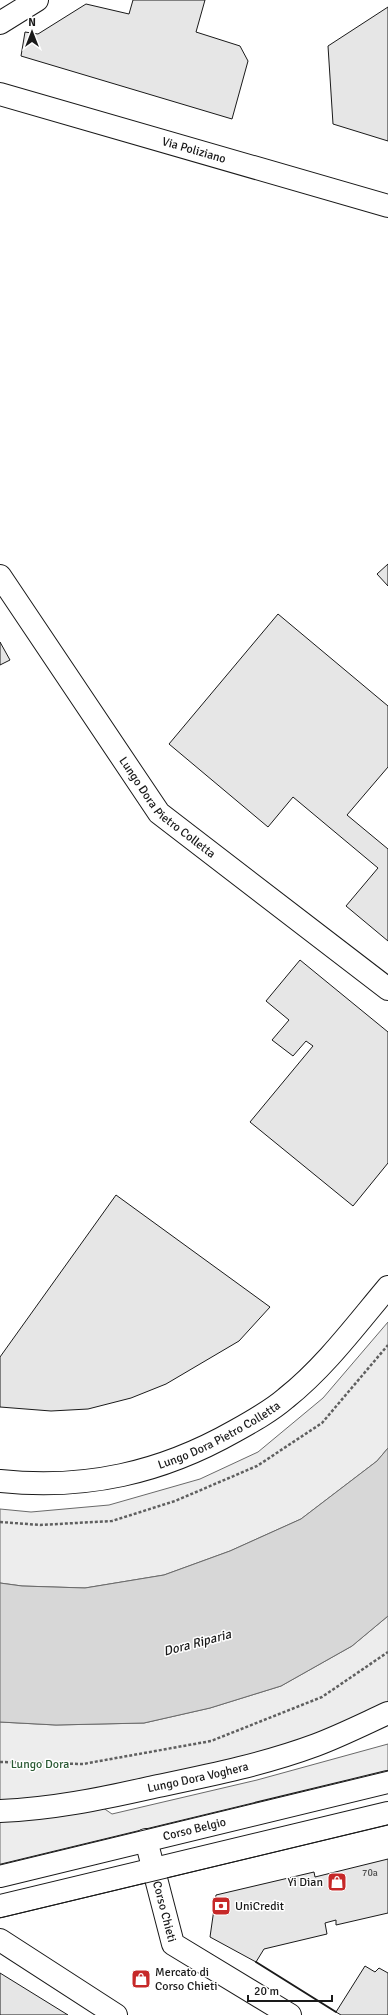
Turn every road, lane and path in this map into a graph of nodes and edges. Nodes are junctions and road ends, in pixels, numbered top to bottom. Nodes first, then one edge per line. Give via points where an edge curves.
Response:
1 (37, 0) edge
2 (0, 23) edge
3 (0, 94) edge
4 (388, 206) edge
5 (0, 576) edge
6 (388, 989) edge
7 (388, 1286) edge
8 (0, 1481) edge
9 (388, 1652) edge
10 (388, 1713) edge
11 (0, 1762) edge
12 (388, 1782) edge
13 (0, 1811) edge
14 (388, 1813) edge
15 (146, 1840) junction
16 (154, 1869) junction
17 (0, 1876) edge
18 (0, 1906) edge
19 (0, 1940) edge
20 (116, 2015) edge
21 (290, 2015) edge

1 - 2 street
3 - 4 street, Via Poliziano
5 - 6 street, Lungo Dora Pietro Colletta via 159,813
7 - 8 street, Lungo Dora Pietro Colletta via 319,1367 286,1398 213,1444 176,1460 99,1480 67,1484
9 - 11 path via 322,1697 211,1740 82,1764
10 - 13 street, Lungo Dora Voghera via 316,1745 248,1767 93,1800 29,1810
12 - 15 street, Corso Belgio
14 - 16 street
15 - 16 street, Corso Chieti
15 - 17 street, Corso Belgio
16 - 18 street
16 - 21 street, Corso Chieti via 173,1944
19 - 20 street

